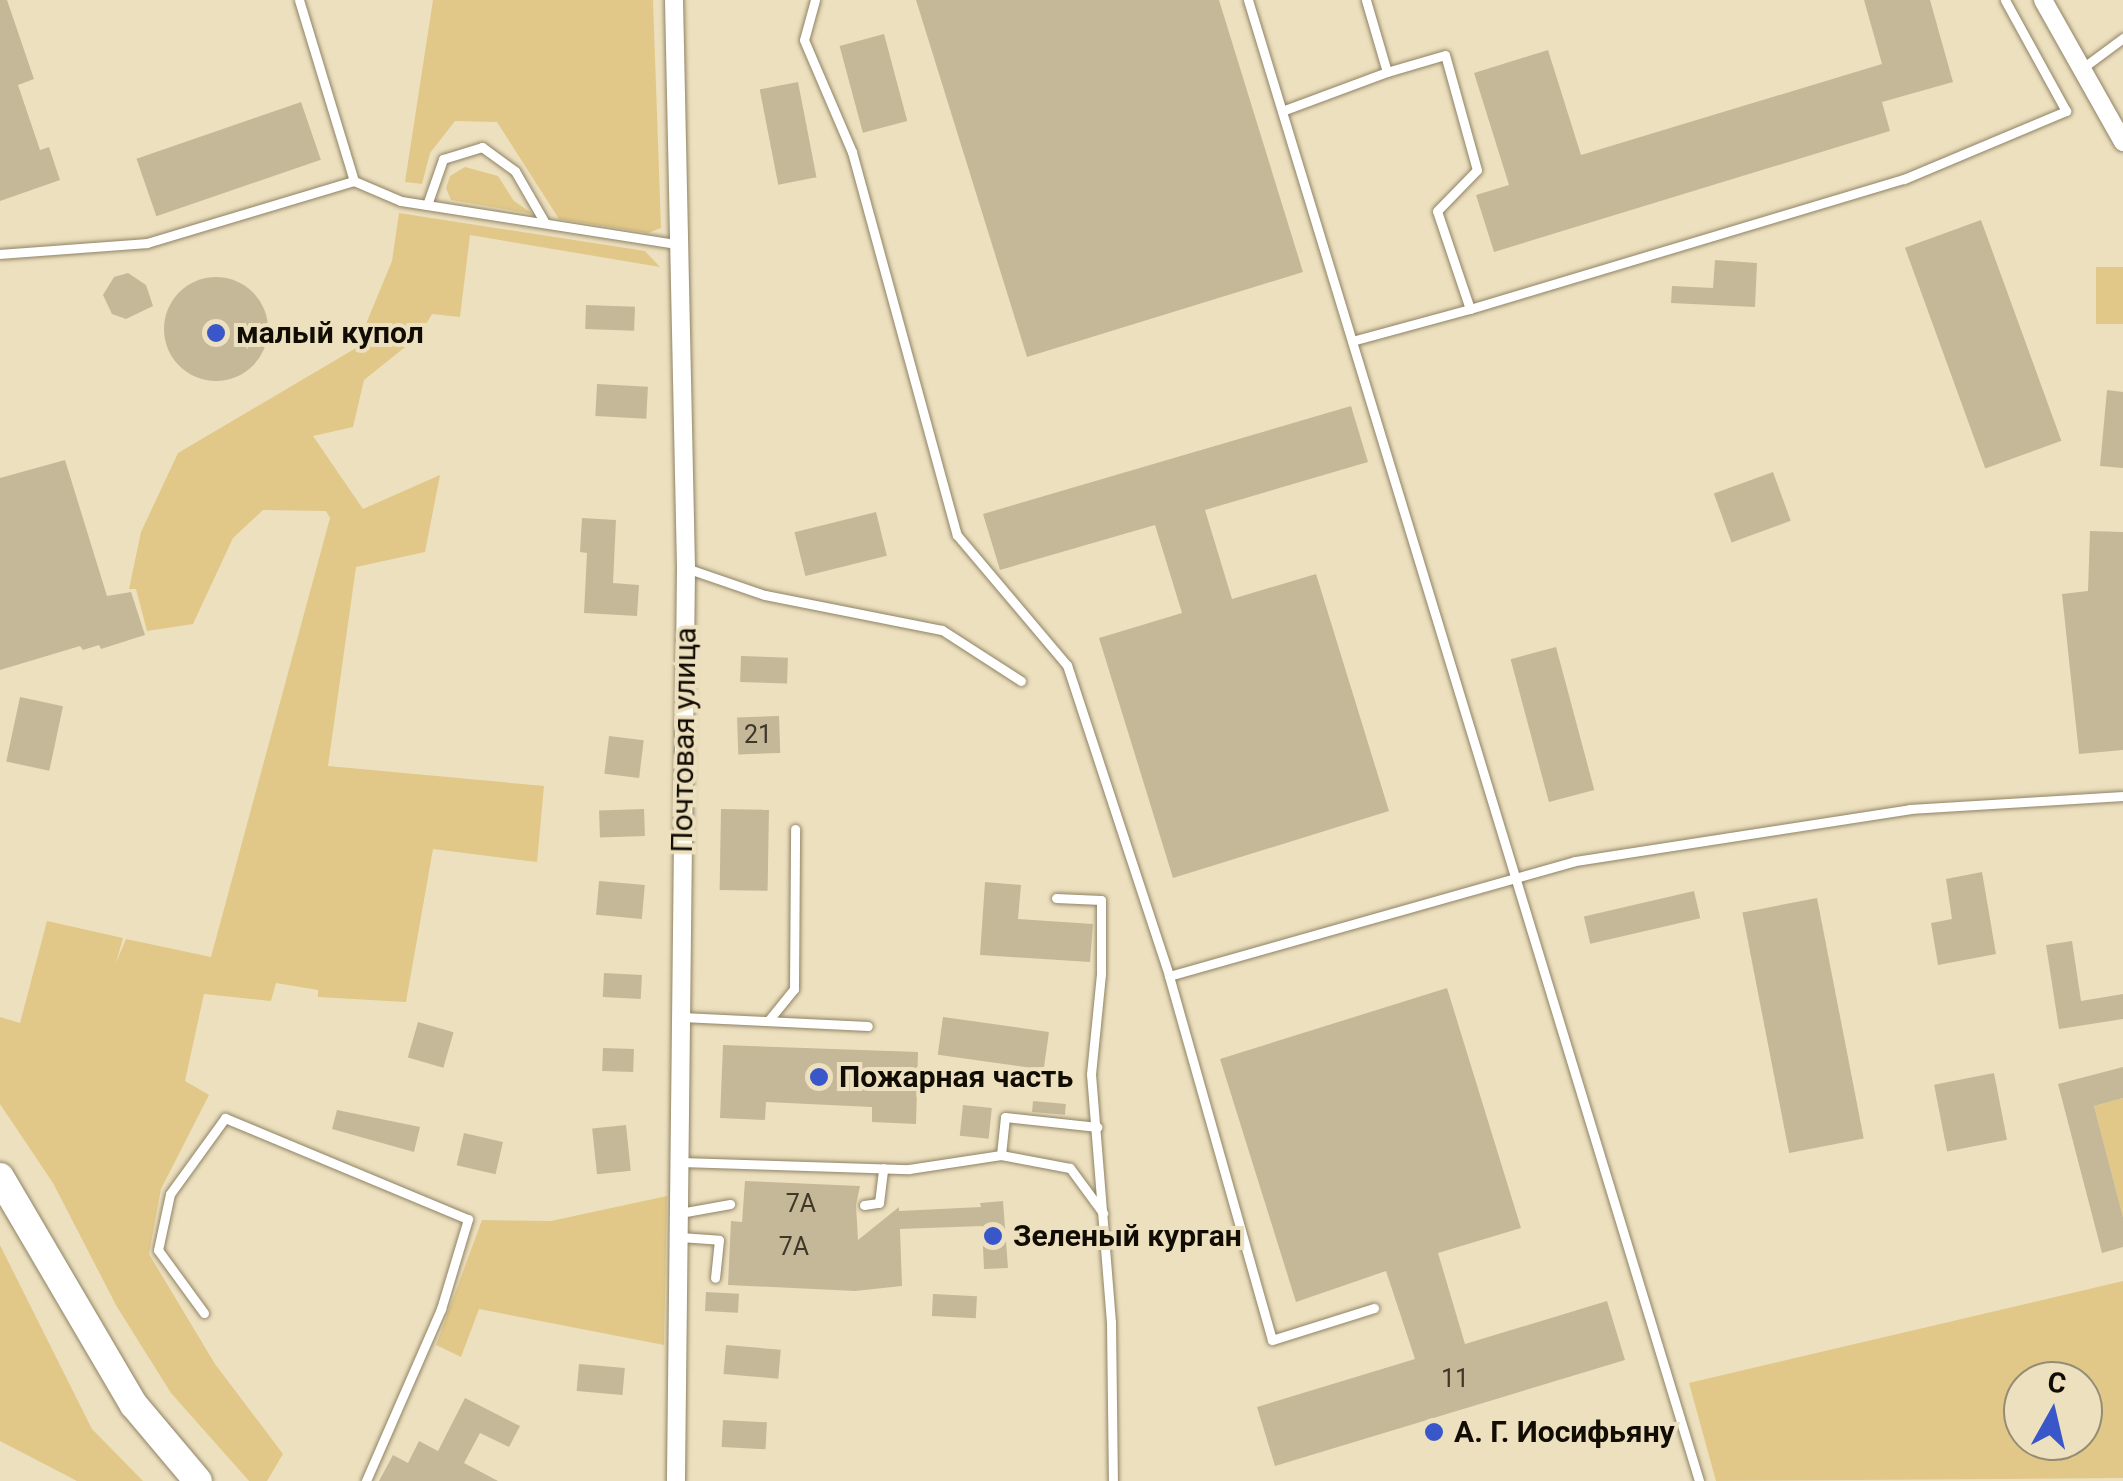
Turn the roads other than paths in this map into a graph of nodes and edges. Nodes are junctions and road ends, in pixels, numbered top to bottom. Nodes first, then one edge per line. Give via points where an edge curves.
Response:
1 (298, 0) edge
2 (674, 0) edge
3 (815, 0) edge
4 (1248, 0) edge
5 (1366, 0) edge
6 (2006, 0) edge
7 (2043, 0) edge
8 (2123, 38) edge
9 (2084, 67) junction
10 (1387, 72) junction
11 (1282, 111) junction
12 (2123, 142) edge
13 (354, 181) junction
14 (427, 205) junction
15 (545, 223) junction
16 (677, 244) junction
17 (0, 254) edge
18 (1470, 309) junction
19 (1352, 341) junction
20 (686, 568) junction
21 (1022, 681) dead end
22 (2123, 796) edge
23 (794, 829) dead end
24 (1515, 878) junction
25 (1056, 898) dead end
26 (1169, 976) junction
27 (682, 1018) junction
28 (768, 1021) junction
29 (868, 1026) dead end
30 (1097, 1127) junction
31 (1001, 1155) junction
32 (681, 1162) junction
33 (883, 1168) junction
34 (0, 1177) edge
35 (730, 1204) dead end
36 (864, 1205) dead end
37 (680, 1213) junction
38 (1104, 1215) junction
39 (680, 1237) junction
40 (715, 1278) dead end
41 (1374, 1308) dead end
42 (204, 1313) dead end
43 (198, 1481) edge
44 (366, 1481) edge
45 (676, 1481) edge
46 (1113, 1481) edge
47 (1698, 1481) edge

1 - 13 lane
2 - 16 street, Почтовая улица
3 - 26 lane via 804,40 852,152 957,535 1067,664
4 - 11 lane
5 - 10 lane
6 - 18 lane via 2066,111 1904,178
7 - 9 street
8 - 9 lane
9 - 12 street
10 - 11 lane
10 - 18 lane via 1445,55 1477,170 1438,211
11 - 19 lane
13 - 14 lane
13 - 17 lane via 147,243
14 - 15 lane
14 - 15 lane via 443,158 482,147 514,171
15 - 16 lane
16 - 20 street, Почтовая улица
18 - 19 lane
19 - 24 lane
20 - 21 lane via 765,595 942,630
20 - 27 street, Почтовая улица
22 - 24 lane via 1910,809 1576,861
23 - 28 lane via 794,989
24 - 26 lane
24 - 47 lane
25 - 30 lane via 1101,900 1091,1074
26 - 41 lane via 1272,1340
27 - 28 lane
27 - 32 street, Почтовая улица
28 - 29 lane
30 - 31 lane via 1005,1116
30 - 38 lane
31 - 33 lane
31 - 38 lane via 1070,1168
32 - 33 lane
32 - 37 street, Почтовая улица
33 - 36 lane via 878,1203
34 - 43 main road via 134,1405
35 - 37 lane
37 - 39 street, Почтовая улица
38 - 46 lane
39 - 40 lane via 719,1240
39 - 45 street, Почтовая улица
42 - 44 lane via 158,1250 170,1194 225,1118 468,1220 441,1309

